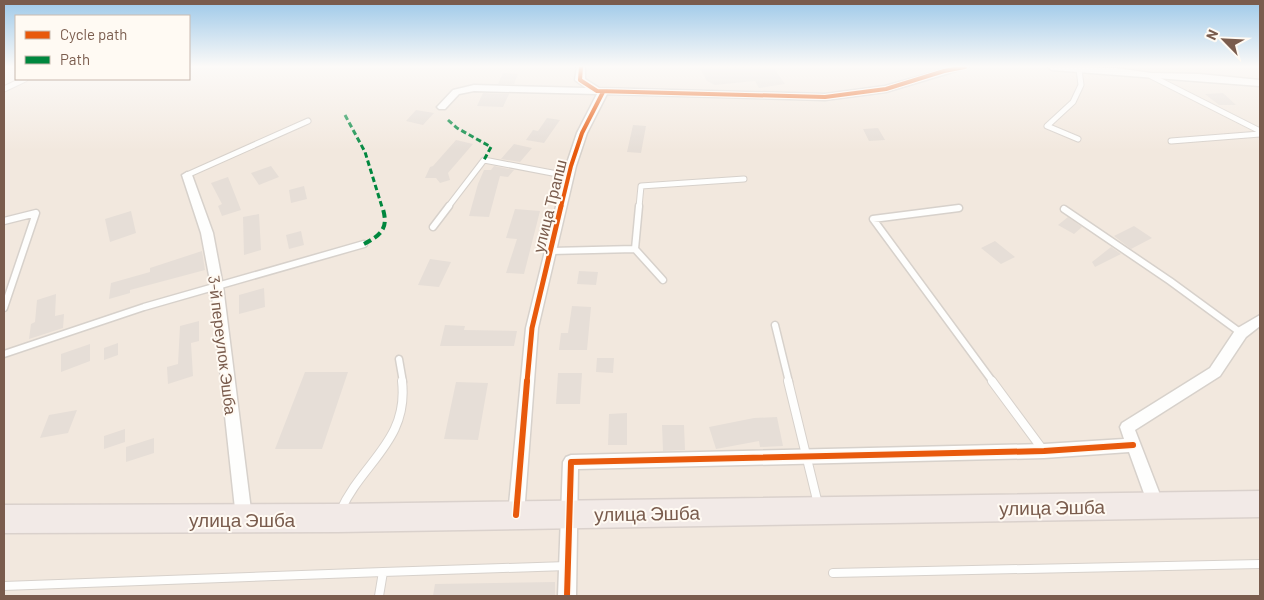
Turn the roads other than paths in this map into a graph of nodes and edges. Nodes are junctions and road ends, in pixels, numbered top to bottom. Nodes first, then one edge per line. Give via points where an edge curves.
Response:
1 (453, 95) edge
2 (598, 95) edge
3 (751, 95) edge
4 (841, 95) edge
5 (1076, 95) edge
6 (1187, 95) edge
7 (442, 106) dead end
8 (308, 121) dead end
9 (1260, 133) edge
10 (1078, 139) dead end
11 (1172, 141) dead end
12 (187, 175) joint
13 (568, 176) junction
14 (744, 179) dead end
15 (959, 208) dead end
16 (1064, 209) dead end
17 (4, 221) edge
18 (433, 227) dead end
19 (364, 244) dead end
20 (635, 249) junction
21 (550, 251) junction
22 (663, 280) dead end
23 (217, 286) junction
24 (4, 308) edge
25 (1260, 320) edge
26 (775, 325) dead end
27 (1241, 333) junction
28 (4, 354) edge
29 (399, 360) dead end
30 (1133, 445) junction
31 (1044, 451) junction
32 (807, 456) junction
33 (1260, 504) edge
34 (1156, 505) junction
35 (820, 511) junction
36 (569, 514) junction
37 (516, 516) junction
38 (244, 518) junction
39 (338, 518) junction
40 (4, 519) edge
41 (1260, 564) edge
42 (567, 566) junction
43 (383, 572) junction
44 (833, 573) dead end
45 (4, 586) edge
46 (378, 596) edge
47 (566, 596) edge

1 - 7 street
2 - 13 street, улица Трапш
3 - 4 street
5 - 10 lane via 1047,126
6 - 9 lane
8 - 12 lane
9 - 11 lane
12 - 23 street, 3-й переулок Эшба via 207,233
13 - 18 lane via 484,160
13 - 21 street, улица Трапш
14 - 20 lane via 641,186
15 - 31 lane via 873,219
16 - 27 lane
17 - 24 lane via 36,213
19 - 23 lane
20 - 21 lane
20 - 22 lane
21 - 37 street, улица Трапш via 532,328
23 - 28 lane
23 - 38 street, 3-й переулок Эшба
25 - 27 street
26 - 32 lane
27 - 30 street via 1215,372 1127,428
29 - 39 lane via 404,393 402,412 392,434 343,502
30 - 31 street
30 - 34 street
31 - 32 street
32 - 35 lane
32 - 36 street via 571,462
33 - 34 highway, улица Эшба
34 - 35 highway, улица Эшба
35 - 36 highway, улица Эшба
36 - 37 highway, улица Эшба
36 - 42 street
37 - 39 highway, улица Эшба
38 - 39 highway, улица Эшба
38 - 40 highway, улица Эшба
41 - 44 lane
42 - 43 lane
42 - 47 street
43 - 45 lane
43 - 46 lane

